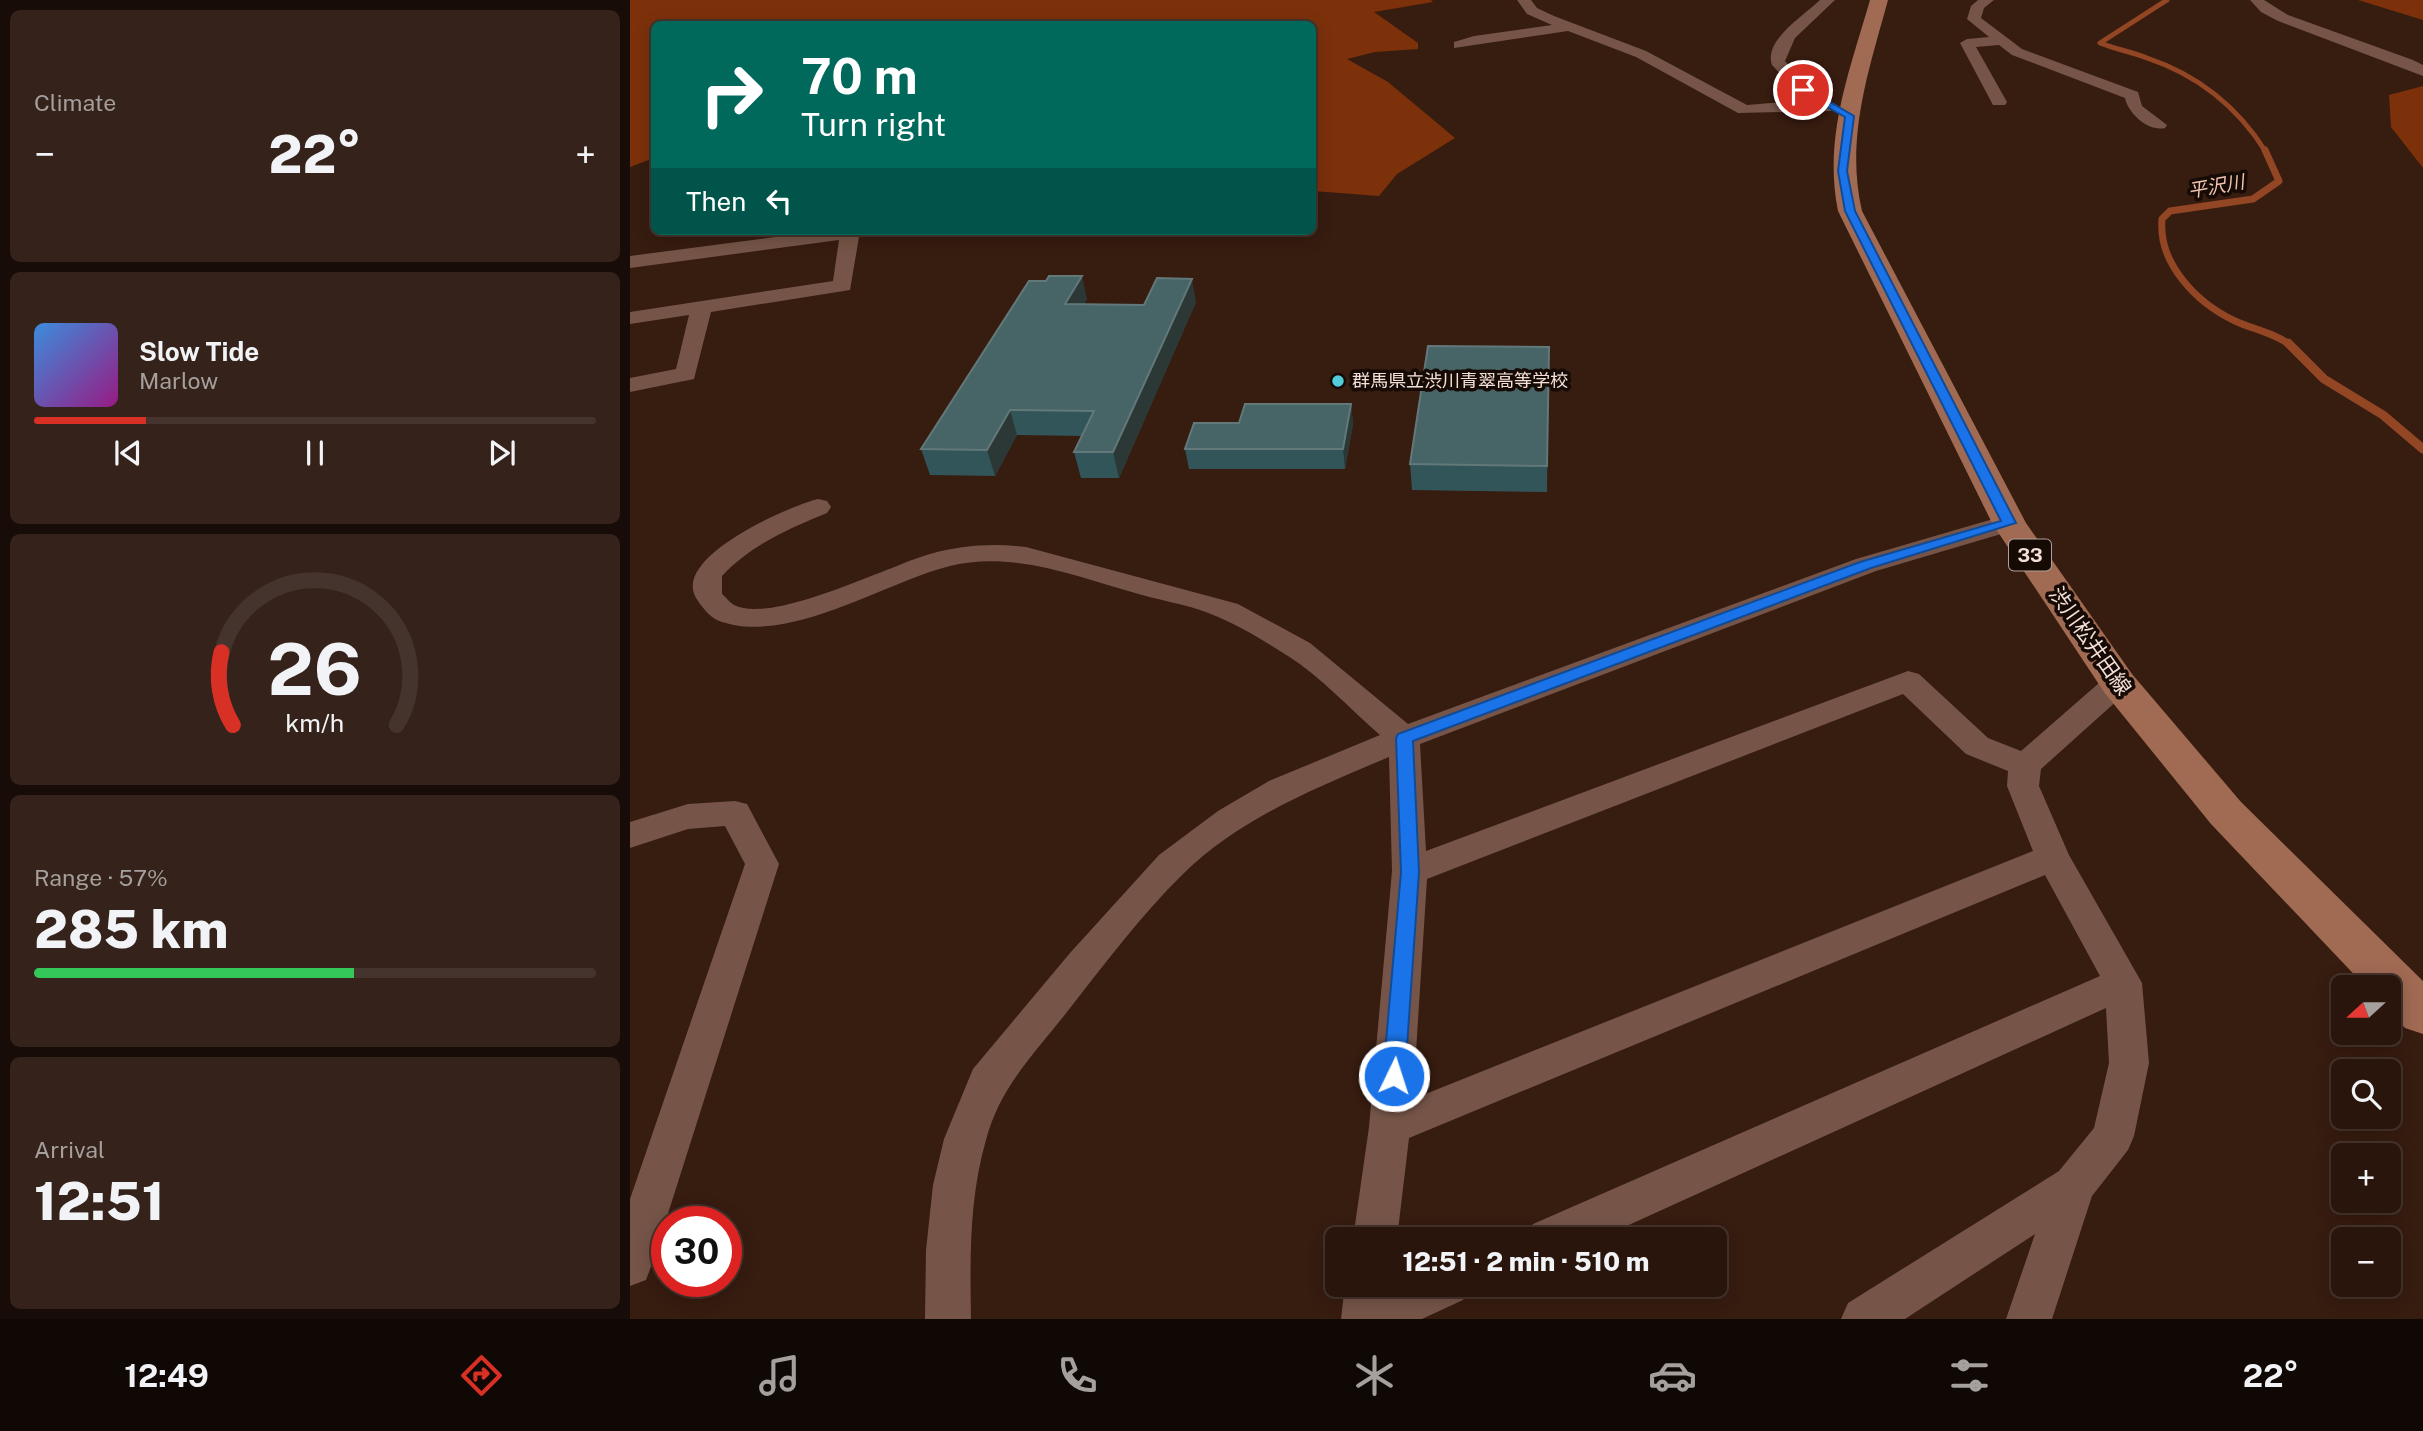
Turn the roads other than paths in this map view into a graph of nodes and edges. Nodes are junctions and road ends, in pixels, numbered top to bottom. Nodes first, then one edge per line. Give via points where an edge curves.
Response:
1 (1524, 0) edge
2 (1828, 0) edge
3 (1879, 0) edge
4 (1987, 0) edge
5 (2257, 0) edge
6 (1568, 27) junction
7 (2001, 41) junction
8 (1458, 45) dead end
9 (2423, 71) edge
10 (1999, 102) dead end
11 (1838, 110) junction
12 (2159, 125) dead end
13 (806, 235) edge
14 (850, 235) edge
15 (717, 241) edge
16 (630, 262) edge
17 (701, 308) junction
18 (630, 318) edge
19 (630, 385) edge
20 (818, 508) dead end
21 (2009, 523) junction
22 (2118, 683) junction
23 (1404, 738) junction
24 (2025, 765) junction
25 (630, 835) edge
26 (2053, 857) junction
27 (1410, 872) junction
28 (2123, 983) junction
29 (2423, 1013) edge
30 (1390, 1127) junction
31 (2074, 1185) junction
32 (1377, 1227) edge
33 (1576, 1227) edge
34 (630, 1264) edge
35 (1367, 1297) edge
36 (1418, 1297) edge
37 (948, 1319) edge
38 (1364, 1319) edge
39 (1370, 1319) edge
40 (1864, 1319) edge
41 (2029, 1319) edge

1 - 6 street via 1532,11
2 - 11 street via 1788,37 1778,51 1777,62 1789,78
3 - 11 main road, 渋川松井田線 / 33
4 - 7 street via 1978,6 1973,19
5 - 9 street via 2278,18
6 - 8 street
6 - 11 street via 1641,54 1744,110
7 - 10 street via 1967,43
7 - 12 street via 2032,59 2132,95 2135,108
11 - 21 main road, 渋川松井田線 / 33 via 1850,211
13 - 15 street
14 - 17 street via 844,286
15 - 16 street
17 - 18 street
17 - 19 street via 686,374
20 - 23 street via 752,536 727,553 708,575 709,597 722,610 746,617 781,616 823,605 940,560 999,551 1026,555 1228,610 1300,650
21 - 22 main road, 渋川松井田線 / 33
21 - 23 street via 1866,565
22 - 24 street
22 - 29 main road, 渋川松井田線 / 33 via 2226,813
23 - 27 street
23 - 37 street via 1281,789 1171,864 988,1082 965,1139 954,1185 947,1250
24 - 26 street via 2023,786
24 - 27 street via 1977,746 1908,681
25 - 34 street via 688,817 735,813 762,864
26 - 28 street
26 - 30 street
27 - 30 street
28 - 31 street via 2129,1063 2113,1136
28 - 33 street
30 - 32 street
31 - 40 street
31 - 41 street
35 - 38 street
36 - 39 street

